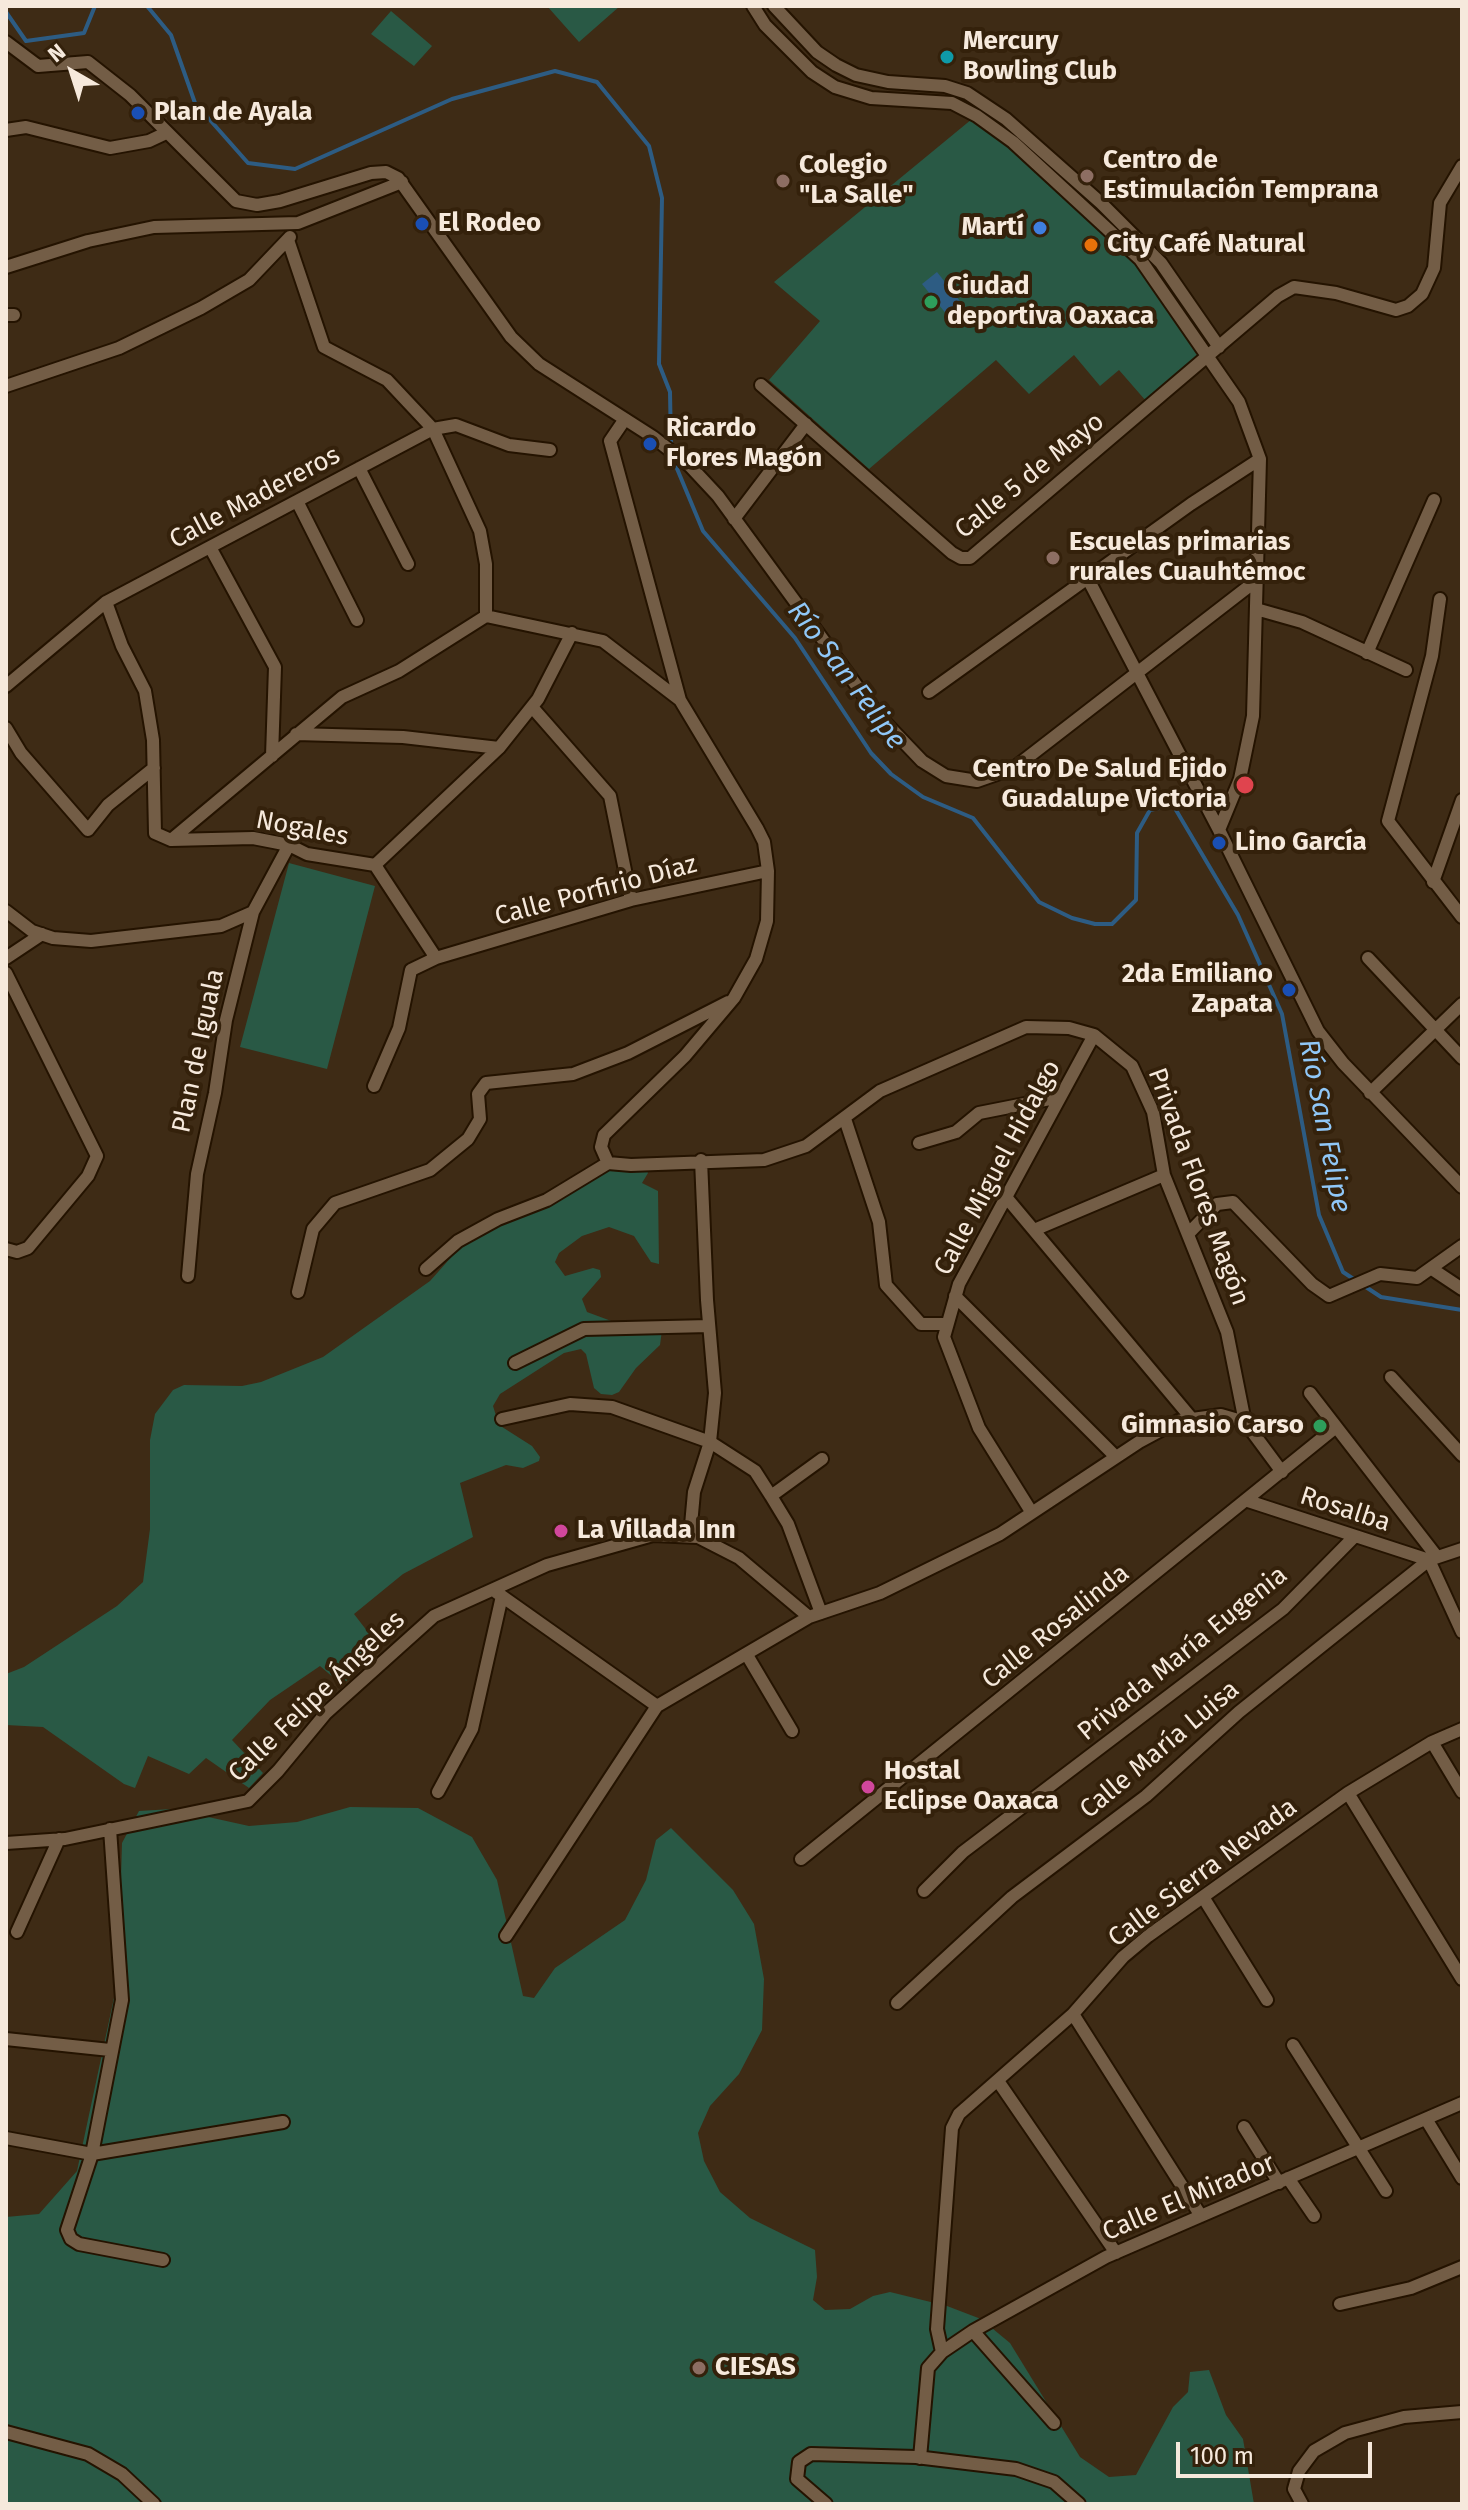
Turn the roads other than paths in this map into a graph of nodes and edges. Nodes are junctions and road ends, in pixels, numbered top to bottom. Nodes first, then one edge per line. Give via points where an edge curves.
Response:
1 (753, 6) edge
2 (774, 6) edge
3 (6, 42) edge
4 (6, 130) edge
5 (166, 133) junction
6 (1462, 166) edge
7 (402, 182) junction
8 (298, 223) junction
9 (288, 240) junction
10 (6, 267) edge
11 (1214, 351) junction
12 (761, 385) dead end
13 (6, 386) edge
14 (625, 419) junction
15 (806, 424) junction
16 (433, 429) junction
17 (550, 450) dead end
18 (1260, 459) junction
19 (359, 468) junction
20 (1434, 500) dead end
21 (297, 501) junction
22 (734, 519) junction
23 (210, 547) junction
24 (408, 564) dead end
25 (1088, 579) junction
26 (1257, 580) junction
27 (1440, 599) dead end
28 (106, 602) junction
29 (1256, 609) junction
30 (486, 616) junction
31 (357, 620) dead end
32 (572, 633) junction
33 (1367, 653) junction
34 (1406, 670) dead end
35 (1138, 674) junction
36 (6, 686) edge
37 (929, 692) dead end
38 (680, 700) junction
39 (532, 707) junction
40 (6, 728) edge
41 (296, 734) junction
42 (499, 748) junction
43 (272, 756) junction
44 (154, 768) junction
45 (1462, 800) edge
46 (1219, 830) junction
47 (171, 840) junction
48 (289, 845) junction
49 (375, 865) junction
50 (768, 871) junction
51 (1433, 882) junction
52 (631, 900) junction
53 (6, 911) edge
54 (253, 912) junction
55 (1462, 917) edge
56 (42, 934) junction
57 (6, 958) edge
58 (436, 958) junction
59 (1368, 958) dead end
60 (6, 973) edge
61 (734, 998) junction
62 (1462, 1004) edge
63 (1435, 1030) junction
64 (1094, 1035) junction
65 (1462, 1058) edge
66 (374, 1086) dead end
67 (1370, 1093) junction
68 (1060, 1097) junction
69 (845, 1119) junction
70 (919, 1143) dead end
71 (701, 1160) junction
72 (608, 1163) junction
73 (1164, 1175) junction
74 (1462, 1187) edge
75 (1006, 1197) junction
76 (1034, 1230) junction
77 (1188, 1234) junction
78 (1462, 1246) edge
79 (6, 1249) edge
80 (426, 1269) dead end
81 (1432, 1269) junction
82 (188, 1276) dead end
83 (1462, 1289) edge
84 (298, 1292) dead end
85 (955, 1296) junction
86 (947, 1324) junction
87 (709, 1326) junction
88 (515, 1363) dead end
89 (1391, 1377) dead end
90 (1310, 1393) dead end
91 (502, 1419) dead end
92 (1192, 1419) junction
93 (1245, 1422) junction
94 (1336, 1427) junction
95 (710, 1442) junction
96 (1462, 1455) edge
97 (1116, 1457) junction
98 (822, 1459) dead end
99 (1282, 1472) junction
100 (771, 1496) junction
101 (1248, 1501) junction
102 (1032, 1513) junction
103 (690, 1536) junction
104 (1354, 1537) junction
105 (1462, 1549) edge
106 (1433, 1558) junction
107 (498, 1594) junction
108 (815, 1615) junction
109 (1462, 1632) edge
110 (747, 1655) junction
111 (657, 1706) junction
112 (1462, 1729) edge
113 (792, 1731) dead end
114 (1432, 1742) junction
115 (438, 1792) dead end
116 (1462, 1792) edge
117 (1348, 1793) junction
118 (110, 1829) junction
119 (59, 1839) junction
120 (6, 1843) edge
121 (801, 1859) dead end
122 (924, 1891) dead end
123 (1203, 1897) junction
124 (17, 1932) dead end
125 (506, 1936) dead end
126 (1462, 1979) edge
127 (1267, 2000) dead end
128 (897, 2003) dead end
129 (1073, 2014) junction
130 (6, 2039) edge
131 (1293, 2045) dead end
132 (110, 2050) junction
133 (998, 2081) junction
134 (1462, 2103) edge
135 (1426, 2119) junction
136 (283, 2122) dead end
137 (1244, 2127) dead end
138 (6, 2138) edge
139 (1358, 2147) junction
140 (92, 2154) junction
141 (1462, 2178) edge
142 (1284, 2180) junction
143 (1386, 2191) dead end
144 (1201, 2216) junction
145 (1314, 2216) dead end
146 (1116, 2253) junction
147 (163, 2260) dead end
148 (1462, 2267) edge
149 (1340, 2304) dead end
150 (973, 2331) junction
151 (942, 2352) junction
152 (1462, 2412) edge
153 (1054, 2423) dead end
154 (6, 2432) edge
155 (920, 2458) junction
156 (154, 2504) edge
157 (826, 2504) edge
158 (1079, 2504) edge
159 (1302, 2504) edge

1 - 11 street via 812,72 835,87 871,98 952,103 995,128 1140,259
2 - 11 street via 817,52 846,70 888,82 945,86 967,93 1006,119 1161,263
3 - 5 street via 38,66 88,62
4 - 5 street via 26,127 110,148
5 - 7 street via 236,201 280,201 371,173 386,172
6 - 11 street, Calle 5 de Mayo via 1440,203 1434,268 1422,294 1408,306 1396,310 1294,287
7 - 8 street
7 - 14 street via 511,337 539,364
8 - 9 street
8 - 10 street via 154,227
9 - 13 street via 249,280 201,308 119,348
9 - 16 street via 324,347 387,380
11 - 15 street, Calle 5 de Mayo via 966,559 952,553
11 - 18 street
12 - 15 street, Calle 5 de Mayo
14 - 22 street via 680,456
14 - 38 street via 610,441
15 - 22 street
16 - 17 street via 456,425 509,445
16 - 19 street, Calle Madereros
16 - 30 street via 480,531
18 - 25 street
18 - 26 street
19 - 21 street, Calle Madereros
19 - 24 street
20 - 33 street
21 - 23 street, Calle Madereros
21 - 31 street
22 - 35 street via 878,715 922,761 946,776 977,781 1003,774
23 - 28 street, Calle Madereros
23 - 43 street via 275,667
25 - 35 street
25 - 37 street
26 - 29 street
26 - 35 street
27 - 51 street via 1432,656 1388,821
28 - 36 street, Calle Madereros
28 - 44 street via 145,691
29 - 33 street via 1302,622
29 - 46 street via 1253,716 1240,779
30 - 32 street
30 - 41 street via 399,671 342,697
32 - 38 street via 603,641
32 - 39 street
33 - 34 street
35 - 46 street
38 - 50 street via 757,828
39 - 42 street
39 - 52 street via 610,796
40 - 44 street via 88,830 108,805
41 - 42 street via 403,737
41 - 43 street
42 - 49 street
43 - 47 street
44 - 47 street via 155,833
45 - 51 street
46 - 67 street via 1318,1031
47 - 48 street, Nogales via 253,838
48 - 49 street, Nogales via 307,854
48 - 54 street, Plan de Iguala
49 - 58 street
50 - 52 street, Calle Porfirio Díaz
50 - 61 street via 767,921 756,959
51 - 55 street
52 - 58 street, Calle Porfirio Díaz
53 - 56 street
54 - 56 street via 221,926 110,940
54 - 82 street, Plan de Iguala via 201,1148
56 - 57 street
58 - 66 street via 411,970 399,1028
59 - 63 street
60 - 79 street via 97,1156 91,1171 28,1248
61 - 72 street via 676,1066 604,1135 601,1147
61 - 84 street via 628,1053 573,1074 486,1083 478,1094 480,1119 468,1139 430,1170 335,1203 313,1229
62 - 63 street
63 - 65 street
63 - 67 street
64 - 68 street, Calle Miguel Hidalgo
64 - 69 street, Privada Flores Magón via 1069,1028 1026,1027 880,1091
64 - 73 street, Privada Flores Magón via 1132,1066 1153,1112
67 - 74 street
68 - 70 street via 979,1113 956,1132
68 - 75 street, Calle Miguel Hidalgo
69 - 71 street, Privada Flores Magón via 806,1146 764,1160
69 - 86 street via 879,1222 886,1285 921,1324
71 - 72 street, Privada Flores Magón
71 - 87 street
72 - 80 street via 547,1200 458,1241
73 - 76 street
73 - 77 street, Privada Flores Magón
75 - 76 street
75 - 85 street, Calle Miguel Hidalgo
76 - 92 street
77 - 81 street via 1217,1204 1233,1202 1329,1296 1372,1277 1417,1278
77 - 93 street, Privada Flores Magón via 1227,1332
78 - 81 street
81 - 83 street
85 - 86 street, Calle Miguel Hidalgo
85 - 97 street
86 - 102 street, Calle Miguel Hidalgo via 944,1337 979,1428
87 - 88 street via 584,1329
87 - 95 street via 715,1393
89 - 96 street
90 - 94 street
91 - 95 street via 570,1404 612,1407
92 - 93 street via 1221,1415
92 - 97 street via 1178,1421
93 - 99 street, Privada Flores Magón
94 - 99 street, Calle Rosalinda
94 - 106 street
95 - 100 street via 755,1471
95 - 103 street via 694,1492
97 - 102 street
98 - 100 street
99 - 101 street, Calle Rosalinda
100 - 108 street via 788,1524
101 - 104 street, Rosalba
101 - 121 street, Calle Rosalinda
102 - 108 street via 880,1593
103 - 107 street, Calle Felipe Ángeles via 653,1535 547,1565
103 - 108 street, Calle Felipe Ángeles via 739,1558
104 - 106 street, Rosalba
104 - 122 street, Privada María Eugenia via 1283,1609 963,1852
105 - 106 street, Calle María Luisa
106 - 109 street
106 - 128 street, Calle María Luisa via 1239,1712 1146,1796 1012,1897
107 - 111 street
107 - 115 street via 472,1729
107 - 118 street, Calle Felipe Ángeles via 434,1616 397,1646 326,1713 248,1801
108 - 110 street
110 - 111 street
110 - 113 street
111 - 125 street
112 - 114 street, Calle Sierra Nevada
114 - 116 street
114 - 117 street, Calle Sierra Nevada
117 - 123 street, Calle Sierra Nevada
117 - 126 street
118 - 119 street, Calle Felipe Ángeles
118 - 132 street via 122,2000
119 - 120 street, Calle Felipe Ángeles
119 - 124 street
123 - 127 street
123 - 129 street, Calle Sierra Nevada via 1123,1957
129 - 133 street, Calle Sierra Nevada
129 - 144 street
130 - 132 street
131 - 139 street
132 - 140 street
133 - 146 street
133 - 151 street, Calle Sierra Nevada via 959,2114 952,2128 937,2329
134 - 135 street, Calle El Mirador
135 - 139 street, Calle El Mirador
135 - 141 street
136 - 140 street
137 - 142 street
138 - 140 street
139 - 142 street, Calle El Mirador
139 - 143 street
140 - 147 street via 67,2230 71,2239
142 - 144 street, Calle El Mirador
142 - 145 street
144 - 146 street, Calle El Mirador
146 - 150 street, Calle El Mirador
148 - 149 street via 1411,2288
150 - 151 street, Calle El Mirador
150 - 153 street
151 - 155 street via 926,2377
152 - 159 street via 1404,2417 1314,2451 1294,2489
154 - 156 street via 88,2454 122,2474
155 - 157 street via 811,2454 799,2462 797,2479
155 - 158 street via 1016,2469 1054,2482

